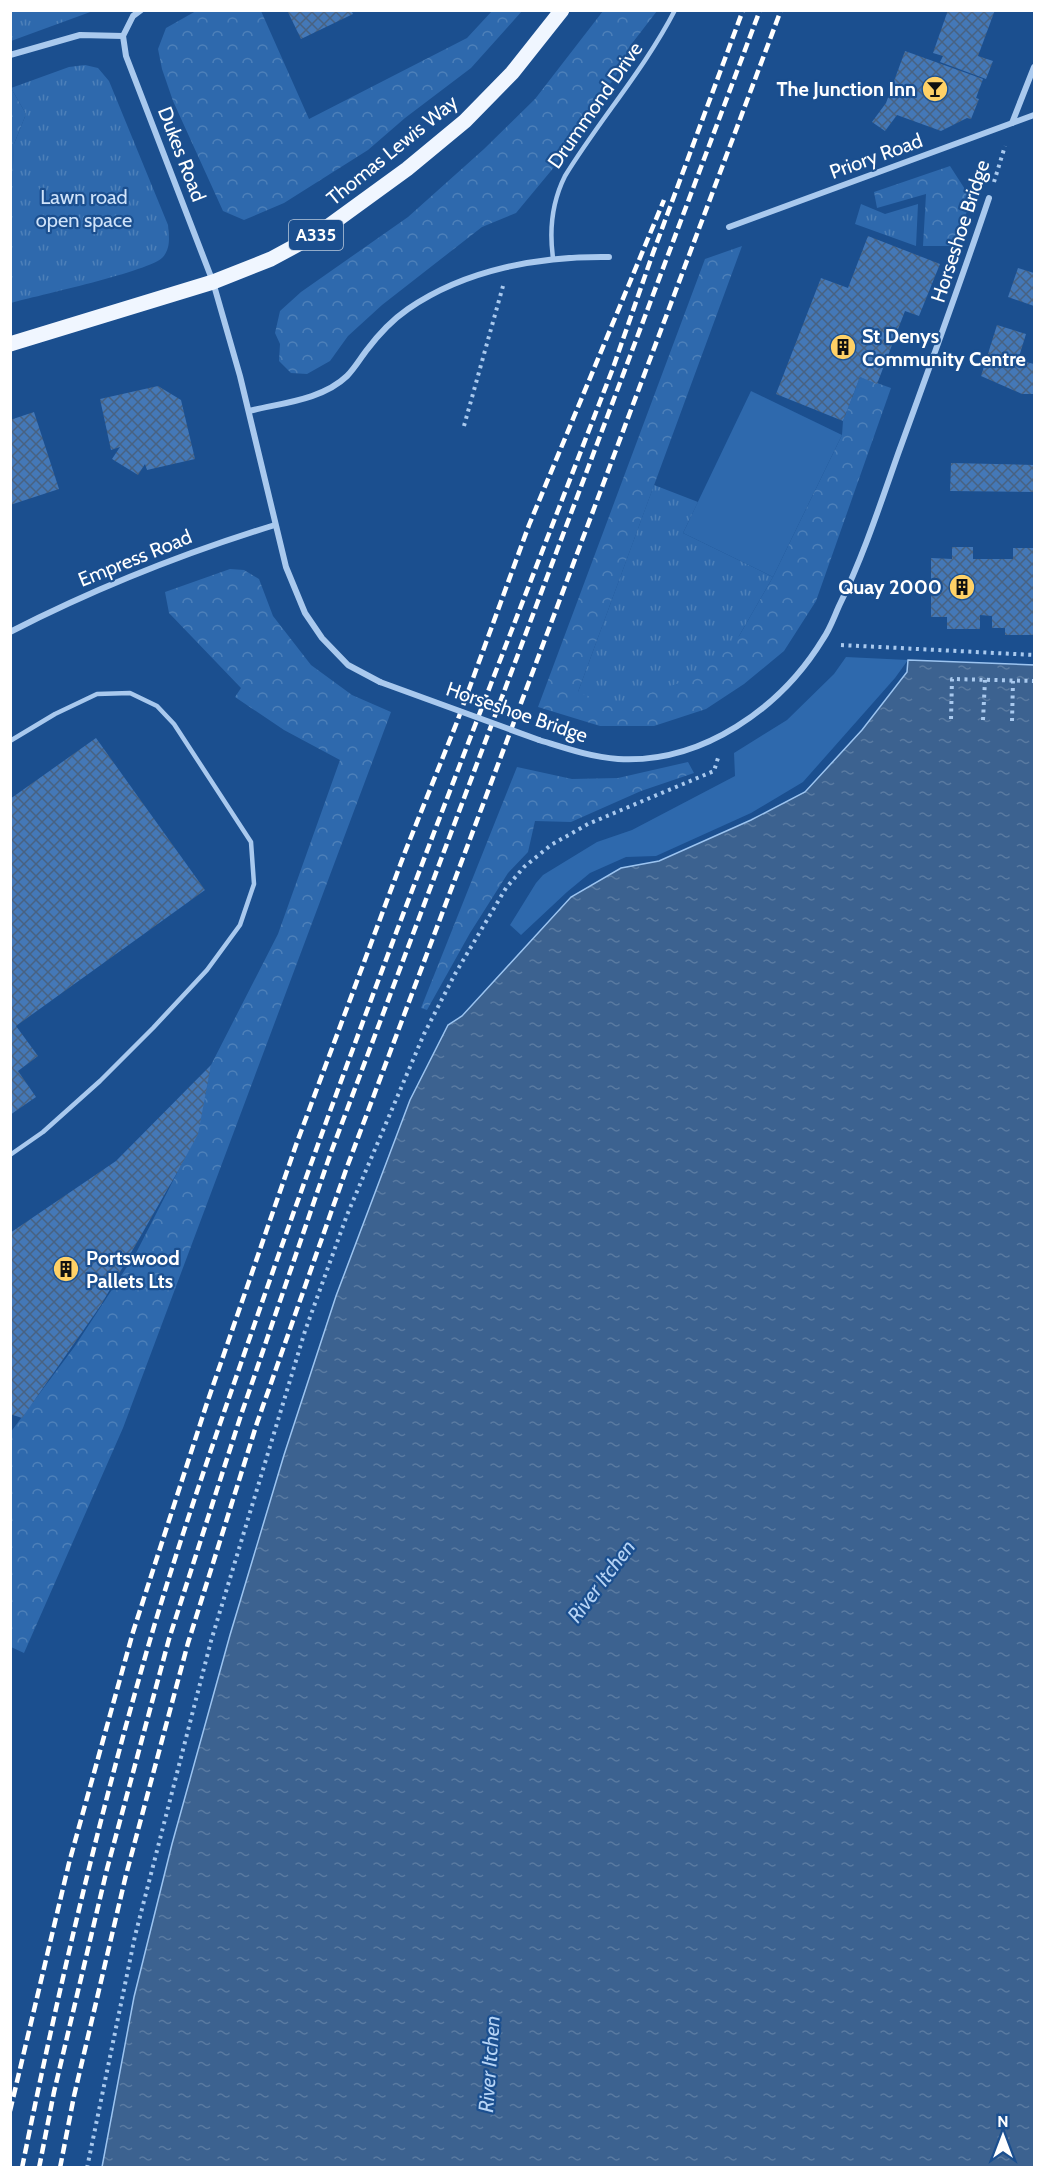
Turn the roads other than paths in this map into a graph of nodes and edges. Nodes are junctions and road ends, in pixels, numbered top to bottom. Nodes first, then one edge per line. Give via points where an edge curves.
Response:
1 (141, 10) edge
2 (562, 10) edge
3 (675, 10) edge
4 (123, 36) junction
5 (10, 55) edge
6 (1035, 67) edge
7 (1035, 115) edge
8 (1012, 123) junction
9 (989, 198) road end
10 (729, 227) dead end
11 (609, 257) dead end
12 (553, 258) junction
13 (213, 282) junction
14 (10, 344) edge
15 (249, 411) junction
16 (275, 525) junction
17 (10, 632) edge
18 (10, 741) edge
19 (10, 1155) edge

1 - 4 street
2 - 13 main road, Thomas Lewis Way / A335 via 512,74 407,169 319,233 271,259
3 - 12 lane, Drummond Drive via 635,78 557,191 551,223
4 - 5 street via 80,35
4 - 13 street, Dukes Road via 126,56
6 - 8 street
7 - 8 street, Priory Road
8 - 10 street, Priory Road
9 - 16 street, Horseshoe Bridge, bridge via 853,578 824,638 772,701 717,740 652,757 619,759 576,752 380,682 348,665 322,638 301,604
11 - 12 street
12 - 15 street via 444,288 407,309 379,334 348,375 328,390
13 - 14 main road, Thomas Lewis Way / A335
13 - 15 street, Horseshoe Bridge
15 - 16 street, Horseshoe Bridge
16 - 17 street, Empress Road via 130,576
18 - 19 lane via 97,694 130,693 157,706 174,724 251,842 254,884 240,925 207,970 100,1081 43,1132

